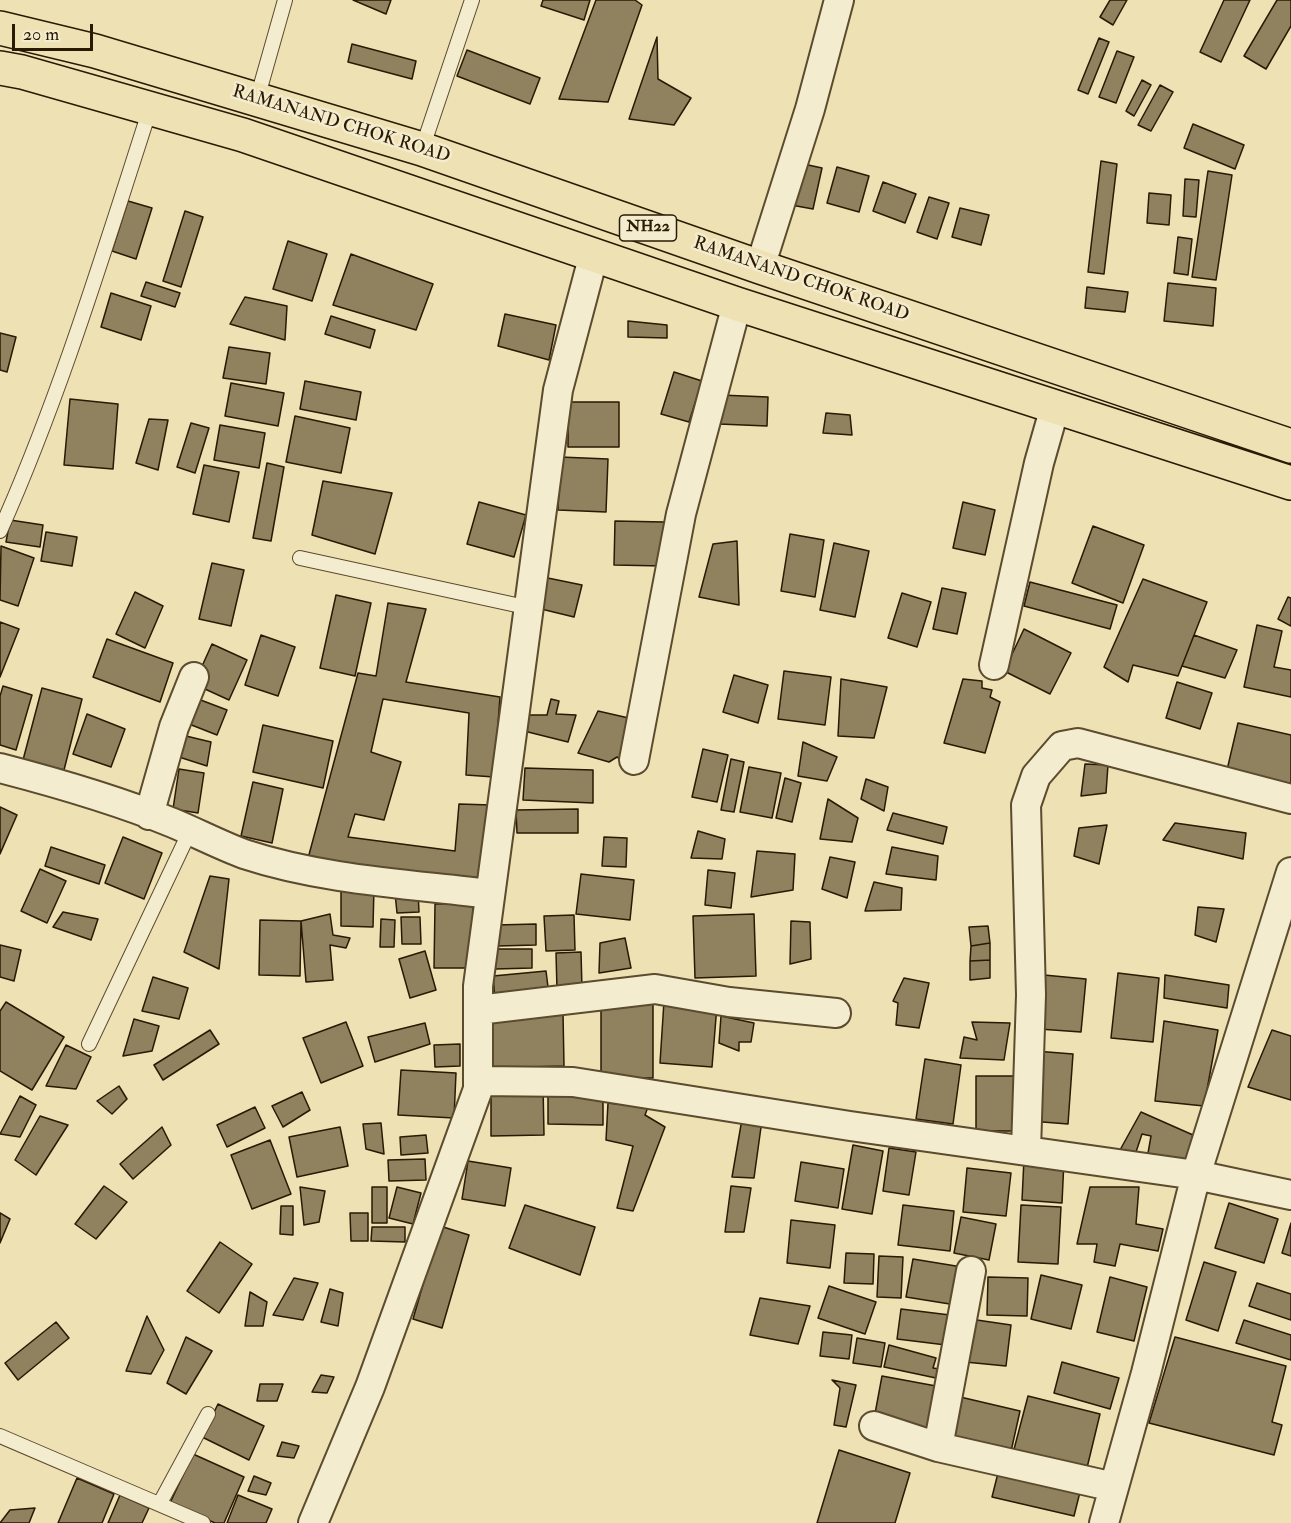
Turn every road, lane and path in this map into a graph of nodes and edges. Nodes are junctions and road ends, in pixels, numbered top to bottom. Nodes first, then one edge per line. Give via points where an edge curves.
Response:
1 (285, 0) edge
2 (472, 0) edge
3 (839, 0) edge
4 (0, 28) edge
5 (0, 68) edge
6 (257, 99) junction
7 (150, 109) junction
8 (422, 149) junction
9 (594, 254) junction
10 (760, 267) junction
11 (737, 304) junction
12 (1055, 407) junction
13 (1291, 446) edge
14 (1291, 483) edge
15 (0, 531) edge
16 (300, 558) dead end
17 (530, 608) junction
18 (994, 665) dead end
19 (194, 677) dead end
20 (634, 760) dead end
21 (0, 768) edge
22 (1291, 800) edge
23 (149, 815) junction
24 (190, 831) junction
25 (1291, 872) edge
26 (490, 894) junction
27 (478, 1010) junction
28 (836, 1013) dead end
29 (89, 1044) dead end
30 (478, 1081) junction
31 (1026, 1150) junction
32 (1196, 1175) junction
33 (1291, 1195) edge
34 (971, 1271) dead end
35 (208, 1414) dead end
36 (874, 1426) dead end
37 (0, 1436) edge
38 (938, 1447) junction
39 (1114, 1487) junction
40 (160, 1503) junction
41 (203, 1523) edge
42 (314, 1523) edge
43 (1104, 1523) edge

1 - 6 lane
2 - 8 lane
3 - 10 street via 810,109
4 - 6 highway, RAMANAND CHOK ROAD / NH22 via 95,51
5 - 7 highway, NH22
6 - 8 highway, RAMANAND CHOK ROAD / NH22
7 - 9 highway, NH22 via 243,135
7 - 15 lane via 68,363
8 - 10 highway, RAMANAND CHOK ROAD / NH22
9 - 11 highway, NH22
9 - 17 street via 558,390
10 - 13 highway, RAMANAND CHOK ROAD / NH22
11 - 12 highway, NH22
11 - 20 street via 681,514
12 - 14 highway, NH22
12 - 18 street
16 - 17 lane
17 - 26 street
19 - 23 street via 174,728
21 - 23 street via 59,783
22 - 31 street via 1078,743 1062,746 1036,776 1026,805 1031,995
23 - 24 street
24 - 26 street via 244,854 301,869
24 - 29 lane
25 - 32 street
26 - 27 street
27 - 28 street via 655,989 729,1002
27 - 30 street
30 - 31 street via 573,1082
30 - 42 street via 370,1387
31 - 32 street
32 - 33 street
32 - 39 street
34 - 38 street
35 - 40 lane
36 - 38 street
37 - 40 lane
38 - 39 street
39 - 43 street
40 - 41 lane

